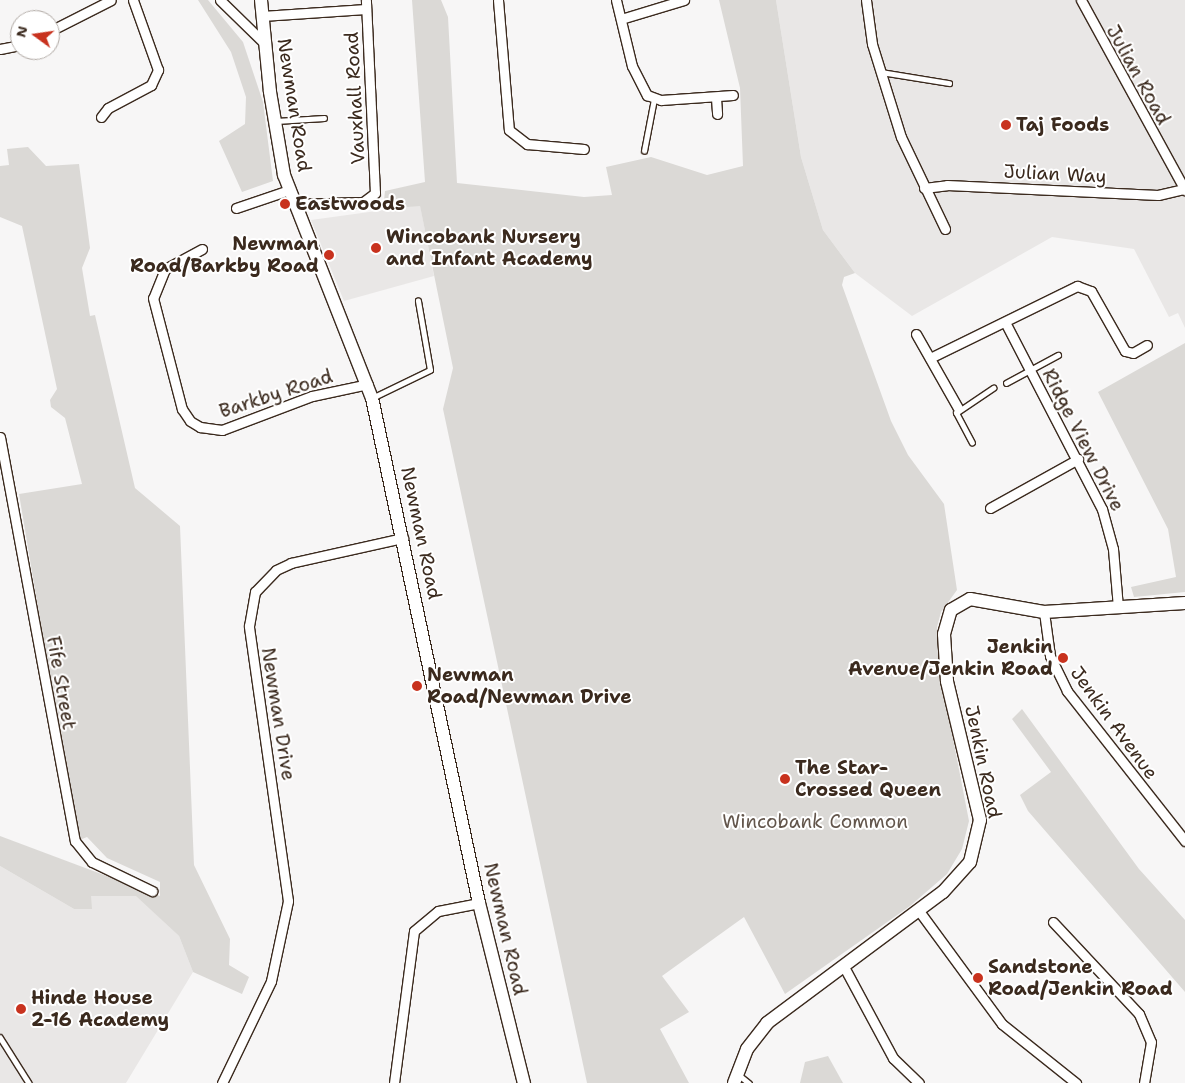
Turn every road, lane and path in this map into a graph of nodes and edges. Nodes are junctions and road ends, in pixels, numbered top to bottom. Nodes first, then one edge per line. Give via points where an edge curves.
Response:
1 (111, 0) edge
2 (133, 0) edge
3 (220, 0) edge
4 (261, 0) edge
5 (498, 0) edge
6 (616, 0) edge
7 (684, 0) edge
8 (866, 0) edge
9 (1081, 0) edge
10 (366, 5) edge
11 (262, 16) junction
12 (621, 19) junction
13 (60, 26) edge
14 (264, 43) junction
15 (880, 72) junction
16 (949, 83) dead end
17 (733, 96) dead end
18 (716, 98) junction
19 (654, 99) junction
20 (718, 114) dead end
21 (101, 117) dead end
22 (324, 118) dead end
23 (275, 121) junction
24 (584, 149) dead end
25 (644, 150) dead end
26 (924, 188) junction
27 (1185, 189) edge
28 (289, 190) junction
29 (295, 204) junction
30 (236, 208) dead end
31 (944, 229) dead end
32 (202, 249) dead end
33 (418, 302) dead end
34 (1005, 322) junction
35 (916, 334) dead end
36 (1147, 345) dead end
37 (1058, 355) dead end
38 (930, 358) junction
39 (1030, 370) junction
40 (1006, 383) dead end
41 (368, 384) junction
42 (994, 388) dead end
43 (372, 398) junction
44 (958, 408) junction
45 (0, 437) edge
46 (972, 443) dead end
47 (1078, 459) junction
48 (990, 508) dead end
49 (403, 538) junction
50 (1185, 603) edge
51 (1118, 607) junction
52 (1044, 612) junction
53 (1185, 841) edge
54 (152, 891) dead end
55 (478, 903) junction
56 (919, 911) junction
57 (1053, 922) dead end
58 (844, 965) junction
59 (0, 1037) edge
60 (736, 1079) edge
61 (29, 1083) edge
62 (222, 1083) edge
63 (394, 1083) edge
64 (524, 1083) edge
65 (749, 1083) edge
66 (919, 1083) edge
67 (1076, 1083) edge
68 (1144, 1083) edge

1 - 13 street
2 - 21 street via 158,70 151,85 108,108
3 - 14 street
4 - 11 street, Newman Road
5 - 24 street via 509,130 527,144
6 - 12 street
7 - 12 street
8 - 15 street
9 - 27 street, Julian Road
10 - 11 street
10 - 29 street, Vauxhall Road via 375,193 363,202
11 - 14 street, Newman Road
12 - 19 street via 632,66 643,89
14 - 23 street, Newman Road
15 - 16 lane via 902,79
15 - 26 street
17 - 18 street
18 - 19 street
18 - 20 street
19 - 25 lane
22 - 23 lane
23 - 28 street, Newman Road
26 - 27 street, Julian Way via 947,185 1158,195
26 - 31 street
28 - 29 street, Newman Road
28 - 30 street
29 - 41 street, Newman Road
32 - 41 street, Barkby Road via 164,269 153,298 182,409 190,421 200,427 222,430 312,396
33 - 43 lane via 430,370
34 - 36 street via 1083,286 1091,292 1125,351 1133,353
34 - 38 street
34 - 39 street, Ridge View Drive
35 - 38 street
37 - 39 lane
38 - 44 street
39 - 40 lane
39 - 47 street, Ridge View Drive
41 - 43 street, Newman Road
42 - 44 lane
43 - 49 street, Newman Road
44 - 46 lane via 957,418
45 - 54 street, Fife Street via 75,841 92,862
47 - 48 street
47 - 51 street, Ridge View Drive via 1109,528
49 - 55 street, Newman Road
49 - 62 street, Newman Drive via 291,563 276,570 256,592 249,626 288,901 284,933 264,998
50 - 51 street, Jenkin Road
51 - 52 street, Jenkin Road
52 - 53 street, Jenkin Avenue via 1050,656 1067,691
52 - 56 street, Jenkin Road via 970,599 958,603 946,620 947,681 980,820 970,862 958,878
55 - 63 street via 438,911 414,931
55 - 64 street, Newman Road
56 - 58 street, Jenkin Road
56 - 67 street via 997,1018
57 - 68 street via 1139,1014 1151,1042
58 - 60 street, Jenkin Road via 755,1035
58 - 66 street via 893,1058
59 - 61 lane
60 - 65 lane

